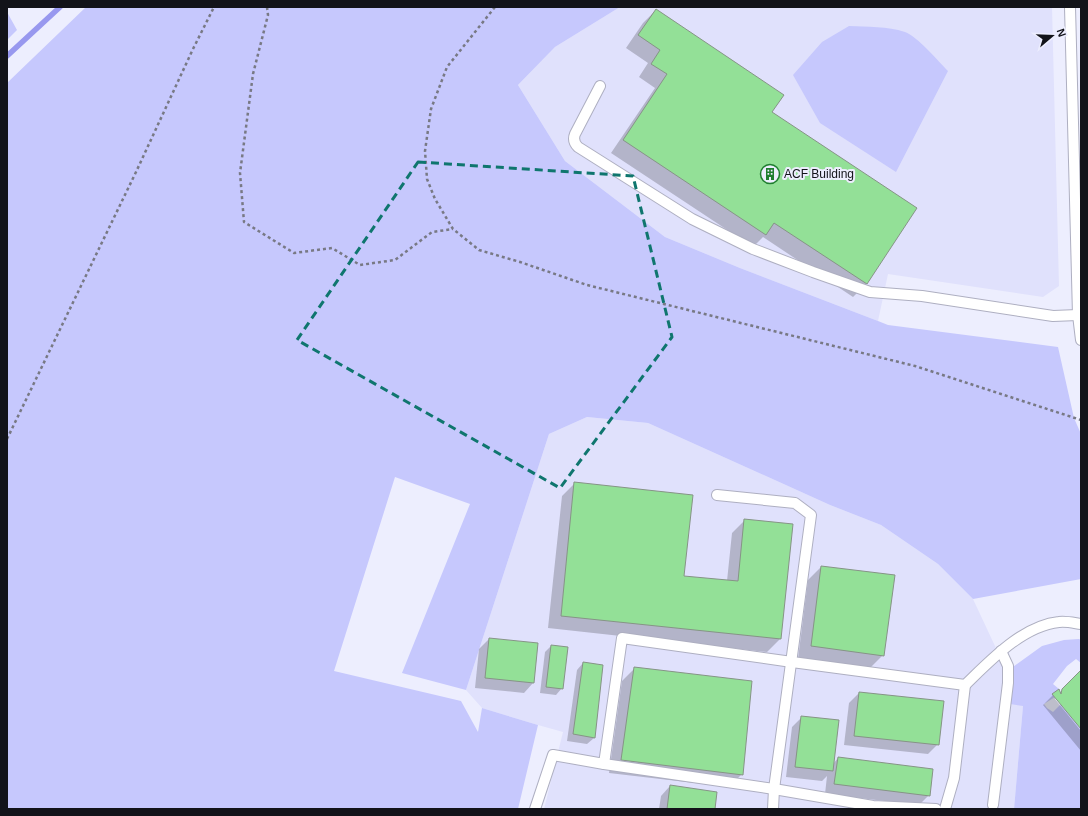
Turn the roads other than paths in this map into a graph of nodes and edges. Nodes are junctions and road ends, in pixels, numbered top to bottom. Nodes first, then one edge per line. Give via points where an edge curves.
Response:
1 (1070, 7) edge
2 (600, 86) dead end
3 (1078, 315) junction
4 (1081, 340) edge
5 (717, 495) dead end
6 (1081, 624) edge
7 (1001, 651) junction
8 (792, 662) junction
9 (965, 685) junction
10 (604, 764) junction
11 (774, 789) junction
12 (993, 805) dead end
13 (535, 809) edge
14 (773, 809) edge
15 (929, 809) edge
16 (936, 809) edge
17 (945, 809) edge

1 - 3 lane
2 - 3 lane via 574,138 574,143 692,219 753,249 870,292 922,296 1053,316
3 - 4 lane
5 - 8 lane via 795,503 811,515
6 - 7 lane via 1060,622 1040,627
7 - 9 lane
7 - 12 lane via 1008,666 1008,683
8 - 9 lane
8 - 10 lane via 622,638
8 - 11 lane
9 - 17 lane via 954,778
10 - 11 lane
10 - 13 lane via 553,755
11 - 14 lane
11 - 15 lane via 873,806
15 - 16 lane

